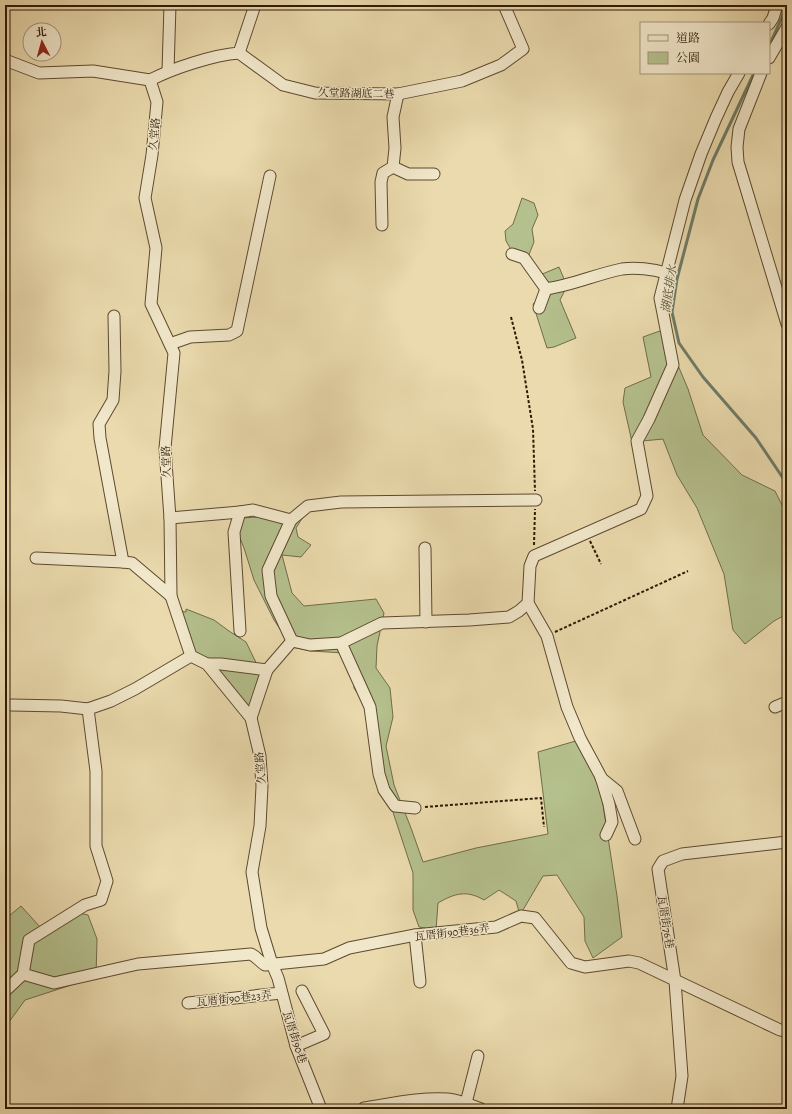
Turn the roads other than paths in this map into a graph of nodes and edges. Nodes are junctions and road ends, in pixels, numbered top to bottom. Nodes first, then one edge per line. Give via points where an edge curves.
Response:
1 (170, 5) edge
2 (255, 5) edge
3 (504, 5) edge
4 (777, 5) edge
5 (770, 22) edge
6 (787, 28) edge
7 (239, 53) junction
8 (770, 56) edge
9 (5, 60) edge
10 (168, 70) junction
11 (738, 74) edge
12 (761, 74) edge
13 (150, 80) junction
14 (398, 94) junction
15 (393, 167) junction
16 (434, 174) dead end
17 (270, 176) dead end
18 (382, 225) dead end
19 (512, 254) dead end
20 (666, 273) junction
21 (546, 288) junction
22 (539, 308) dead end
23 (114, 316) dead end
24 (787, 324) edge
25 (170, 344) junction
26 (536, 500) road end
27 (240, 512) junction
28 (170, 518) junction
29 (291, 520) junction
30 (425, 548) dead end
31 (36, 558) dead end
32 (123, 562) junction
33 (171, 596) junction
34 (528, 603) junction
35 (426, 622) junction
36 (240, 631) dead end
37 (292, 641) junction
38 (341, 643) junction
39 (191, 656) junction
40 (207, 664) junction
41 (267, 670) junction
42 (787, 702) edge
43 (11, 705) dead end
44 (775, 707) dead end
45 (88, 710) junction
46 (251, 718) junction
47 (601, 778) junction
48 (416, 808) road end
49 (606, 835) dead end
50 (635, 839) dead end
51 (787, 842) edge
52 (415, 935) junction
53 (272, 964) junction
54 (23, 974) junction
55 (675, 981) junction
56 (420, 982) dead end
57 (5, 991) edge
58 (302, 991) dead end
59 (281, 992) junction
60 (188, 1003) dead end
61 (787, 1030) edge
62 (296, 1046) junction
63 (478, 1056) dead end
64 (466, 1103) junction
65 (364, 1108) dead end
66 (321, 1109) edge
67 (481, 1109) edge
68 (676, 1109) edge

1 - 10 street
2 - 7 street
3 - 14 street, 久堂路湖底二巷 via 523,49 501,65 462,81
4 - 5 street
6 - 8 street
7 - 10 street
7 - 14 street, 久堂路湖底二巷 via 283,85 315,93
9 - 13 street via 39,72 92,71
10 - 13 street
11 - 20 street via 701,154 685,200
12 - 24 street via 738,129 738,162
13 - 25 street, 久堂路 via 157,102 145,198 156,248 152,304
14 - 15 street via 393,116
15 - 16 street via 408,174
15 - 18 street via 383,173 381,182
17 - 25 street via 237,331 229,335 190,337
19 - 21 street via 524,258
20 - 21 street via 623,269 565,286
20 - 34 street via 660,298 673,365 637,441 647,496 641,509 534,556 530,566
21 - 22 street
23 - 32 street via 114,400 99,424
25 - 28 street, 久堂路 via 174,353 165,448
26 - 29 street via 341,502 308,506
27 - 28 street
27 - 29 street via 253,510
27 - 36 street via 234,532
28 - 33 street, 久堂路
29 - 37 street via 268,570 271,596
30 - 35 street
31 - 32 street
32 - 33 street via 132,563
33 - 39 street, 久堂路
34 - 35 street via 509,617
34 - 47 street via 547,636 567,706
35 - 38 street via 382,623
37 - 38 street via 310,645
37 - 41 street
38 - 48 street via 370,707 378,774 384,790 395,806
39 - 40 street, 久堂路
39 - 45 street via 111,702
40 - 41 street
40 - 46 street, 久堂路
41 - 46 street
42 - 44 street
43 - 45 street via 61,706
45 - 54 street via 96,771 96,846 107,881 101,900 85,905 29,940
46 - 53 street, 久堂路 via 260,756 262,786 260,826 252,872 261,928
47 - 49 street via 610,804 612,822
47 - 50 street via 617,791
51 - 55 street, 瓦厝街76巷 via 682,854 663,862 658,868
52 - 53 street, 瓦厝街90巷36弄 via 349,948 324,958
52 - 55 street, 瓦厝街90巷36弄 via 496,927 521,916 535,918 571,963 585,967 629,961
52 - 56 street
53 - 54 street via 266,965 251,954 138,964 54,983
53 - 59 street, 瓦厝街90巷
54 - 57 street
55 - 61 street, 瓦厝街90巷36弄 via 780,1030
55 - 68 street, 瓦厝街76巷 via 682,1076
58 - 62 street via 324,1034
59 - 60 street, 瓦厝街90巷23弄
59 - 62 street, 瓦厝街90巷
62 - 66 street, 瓦厝街90巷
63 - 64 street
64 - 65 street via 448,1099 420,1100
64 - 67 street

